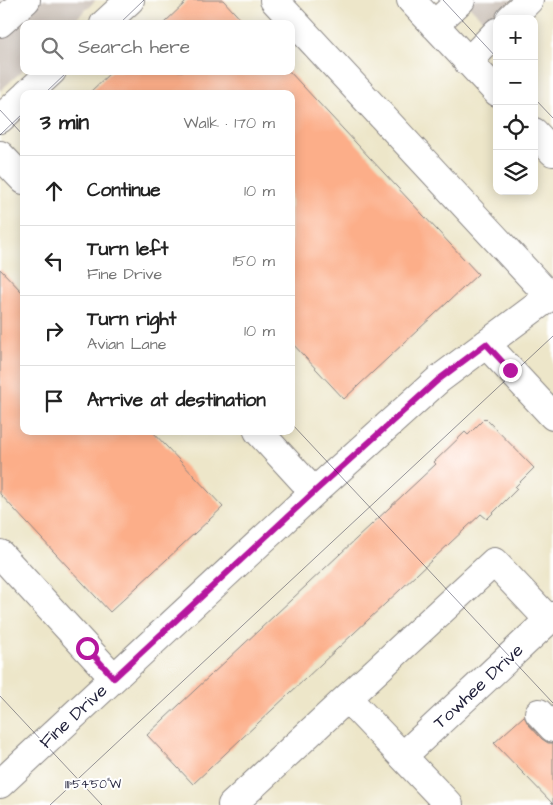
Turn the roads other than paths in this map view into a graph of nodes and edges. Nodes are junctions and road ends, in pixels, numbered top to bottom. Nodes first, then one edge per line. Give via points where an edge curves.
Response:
1 (26, 0) edge
2 (130, 0) edge
3 (274, 0) edge
4 (411, 0) edge
5 (461, 0) edge
6 (529, 0) edge
7 (514, 15) edge
8 (108, 20) edge
9 (293, 20) edge
10 (295, 22) edge
11 (0, 23) edge
12 (434, 24) junction
13 (493, 36) edge
14 (468, 62) junction
15 (47, 75) edge
16 (493, 88) edge
17 (29, 90) edge
18 (538, 136) edge
19 (553, 152) edge
20 (0, 155) edge
21 (20, 176) edge
22 (552, 295) edge
23 (486, 344) junction
24 (553, 416) edge
25 (262, 435) edge
26 (314, 492) junction
27 (0, 554) edge
28 (551, 618) edge
29 (114, 678) junction
30 (347, 698) junction
31 (403, 756) junction
32 (0, 784) edge
33 (232, 805) edge
34 (449, 805) edge

1 - 11 street
2 - 8 street
3 - 9 street
4 - 12 street
5 - 12 street
6 - 7 street
10 - 22 street
12 - 14 street
13 - 14 street
14 - 16 street
15 - 17 street
18 - 19 street
20 - 21 street
22 - 23 street, Fine Drive
23 - 24 street
23 - 26 street, Fine Drive via 438,380
25 - 26 street
26 - 29 street, Fine Drive
27 - 29 street
28 - 30 street via 494,562
28 - 31 street, Towhee Drive
29 - 32 street, Fine Drive
30 - 31 street
30 - 33 street
31 - 34 street

